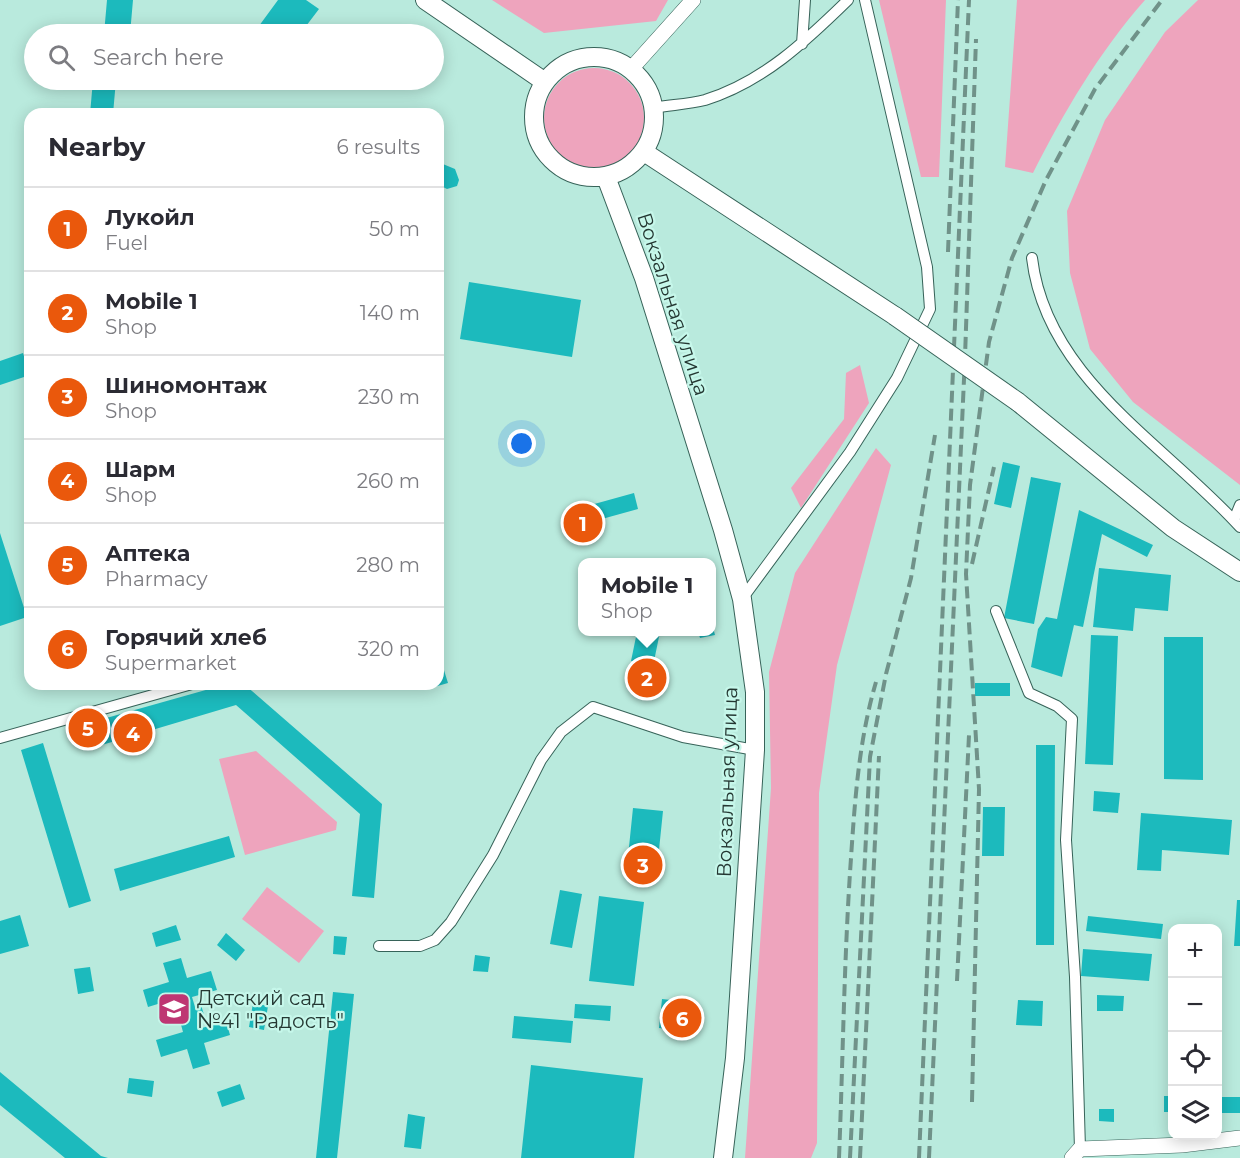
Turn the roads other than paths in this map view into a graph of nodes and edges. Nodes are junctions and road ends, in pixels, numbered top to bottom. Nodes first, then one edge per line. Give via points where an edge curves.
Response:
1 (425, 0) edge
2 (693, 0) edge
3 (805, 0) edge
4 (848, 0) edge
5 (866, 0) edge
6 (802, 44) junction
7 (631, 69) junction
8 (545, 82) junction
9 (654, 108) junction
10 (644, 152) junction
11 (606, 177) junction
12 (1032, 258) dead end
13 (1240, 505) edge
14 (1237, 524) edge
15 (1240, 573) edge
16 (742, 599) junction
17 (996, 611) dead end
18 (171, 690) edge
19 (0, 738) edge
20 (755, 750) junction
21 (379, 946) dead end
22 (1240, 1138) edge
23 (1076, 1153) edge
24 (723, 1158) edge

1 - 8 main road
2 - 7 street
3 - 6 street
4 - 6 street
5 - 16 street via 927,267 930,309 897,378 850,452
6 - 9 street via 733,90 703,100
7 - 8 main road via 603,58 579,59 570,61
7 - 9 main road via 644,83
8 - 11 main road via 535,106 535,129 540,143 554,162 571,173
9 - 10 main road via 652,135
10 - 11 main road via 621,171
10 - 15 main road, bridge via 895,316 1018,402 1173,528
11 - 16 main road, Вокзальная улица via 644,278
12 - 14 street via 1034,278 1050,324 1092,386
13 - 14 street
16 - 20 main road, Вокзальная улица via 755,692
17 - 23 street via 1029,693 1057,706 1072,719 1066,840 1075,977
18 - 19 street
20 - 21 street via 683,737 593,707 567,727 541,760 493,855 451,922 435,940 420,946
20 - 24 main road, Вокзальная улица via 735,1058
22 - 23 street

